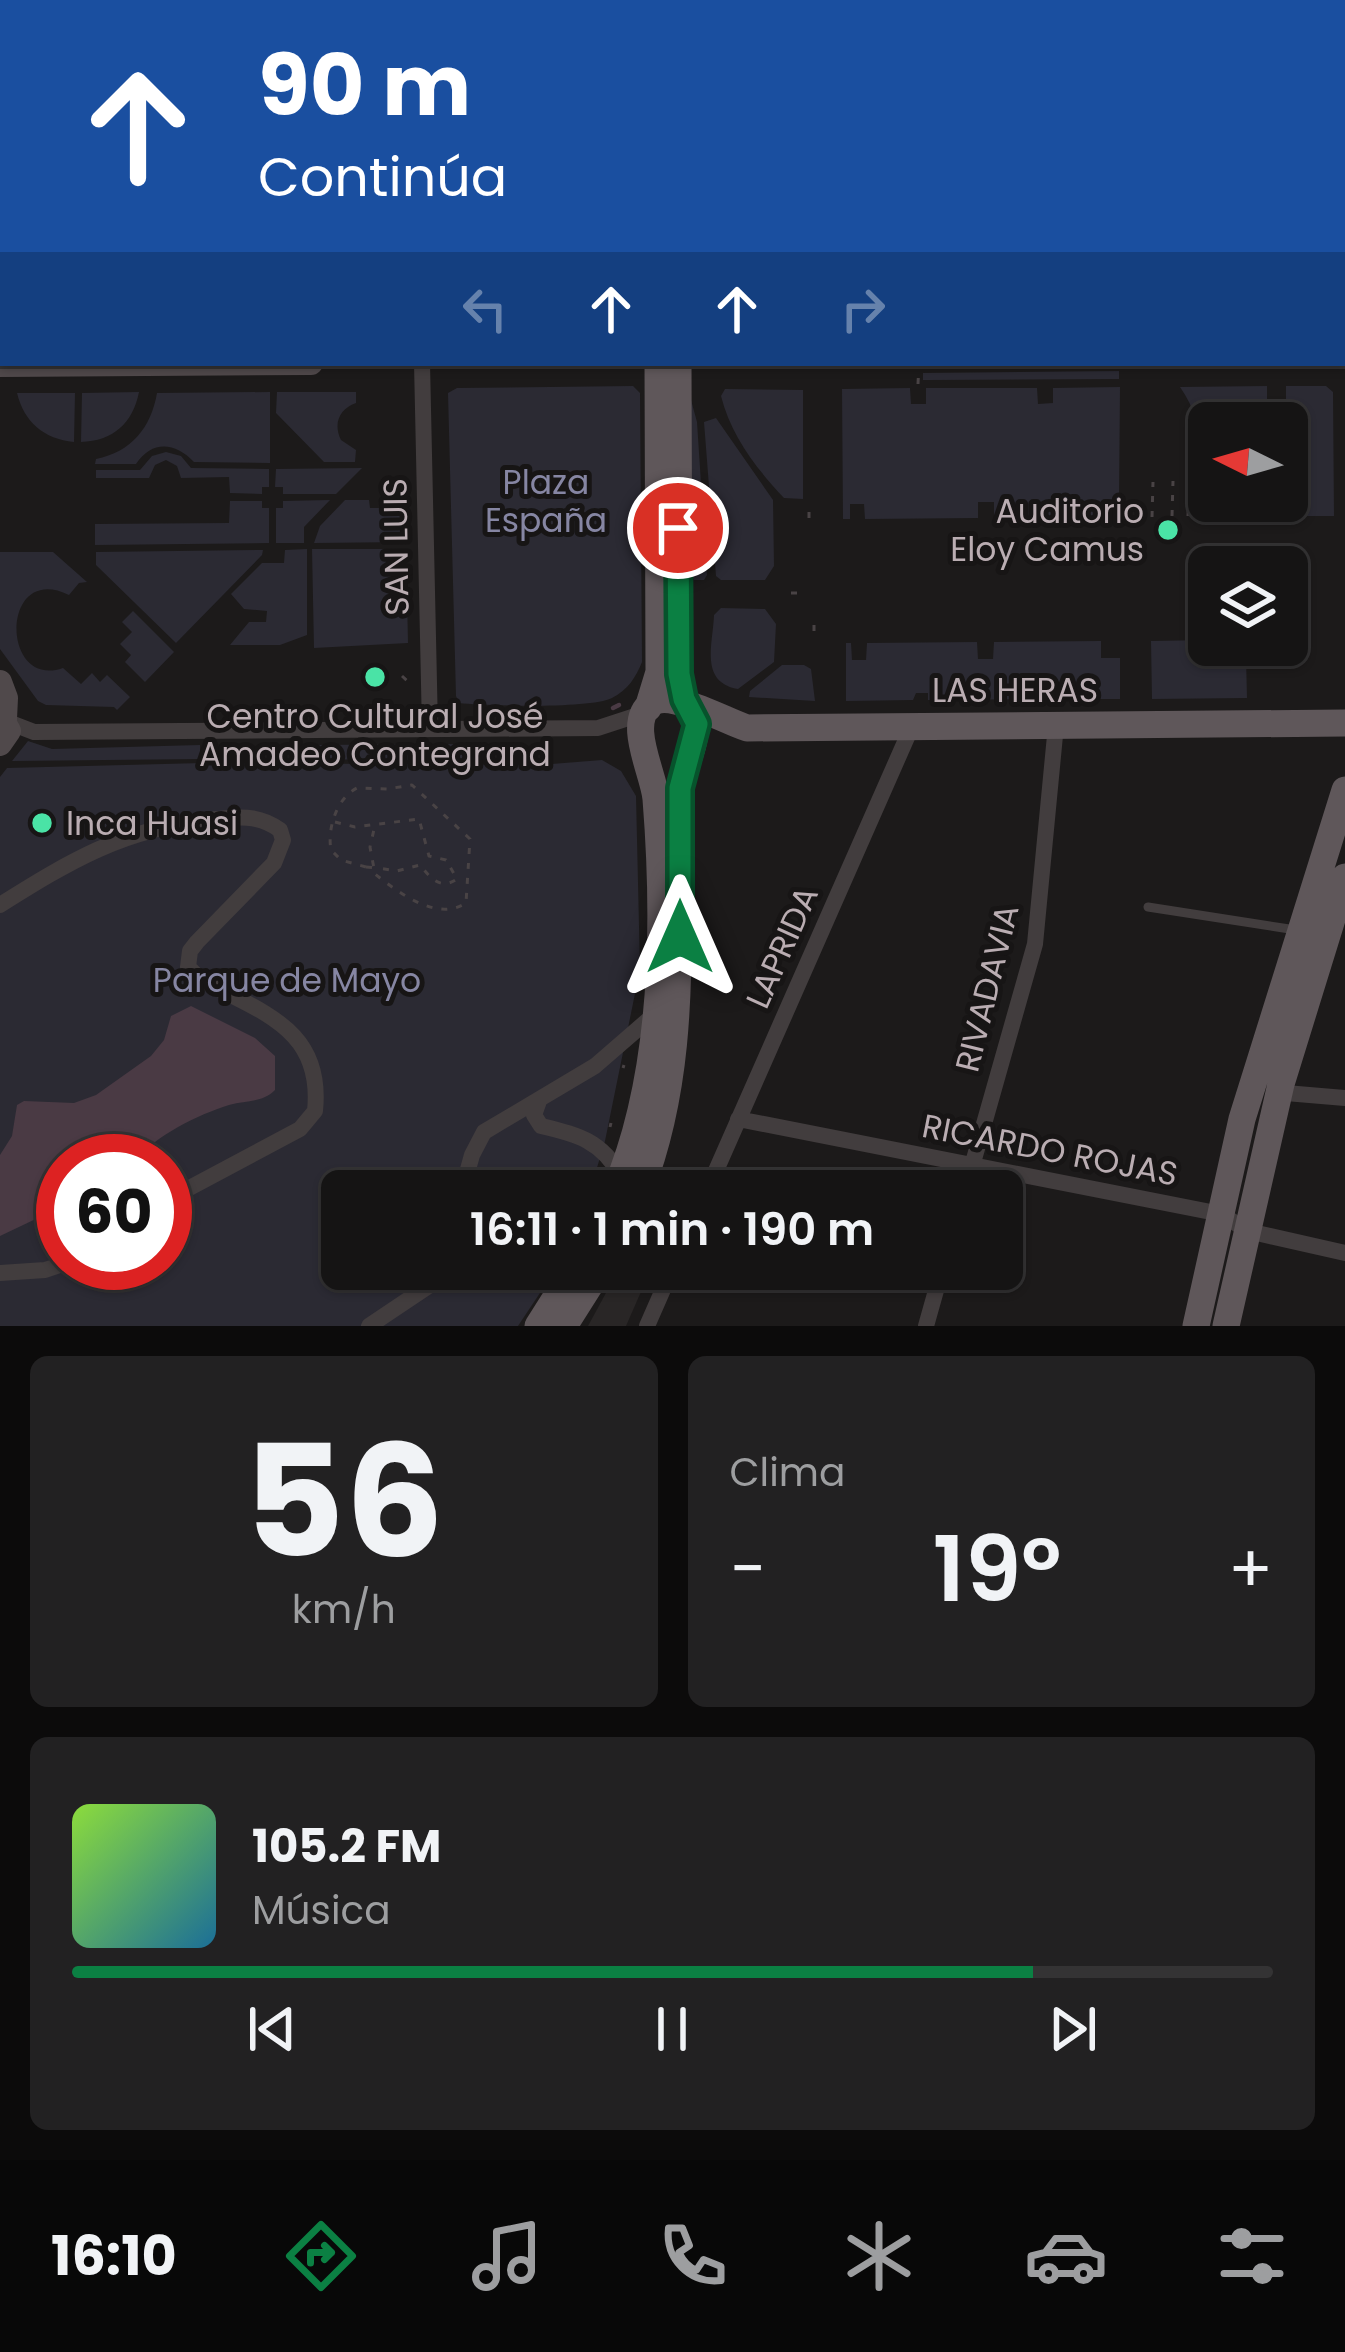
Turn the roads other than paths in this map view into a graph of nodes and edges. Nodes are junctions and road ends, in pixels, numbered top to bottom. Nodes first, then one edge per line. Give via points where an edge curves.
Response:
1 (422, 366) edge
2 (658, 366) edge
3 (678, 366) edge
4 (0, 682) edge
5 (688, 705) junction
6 (645, 720) junction
7 (1345, 723) edge
8 (3, 725) edge
9 (1056, 725) junction
10 (912, 726) junction
11 (430, 729) junction
12 (692, 744) junction
13 (1345, 790) edge
14 (1345, 877) edge
15 (0, 905) edge
16 (1148, 907) dead end
17 (1301, 931) junction
18 (656, 1013) junction
19 (1265, 1092) junction
20 (1345, 1098) edge
21 (538, 1100) junction
22 (739, 1119) junction
23 (1242, 1119) junction
24 (972, 1165) junction
25 (468, 1170) edge
26 (615, 1170) edge
27 (629, 1170) edge
28 (634, 1170) edge
29 (716, 1170) edge
30 (971, 1170) edge
31 (192, 1187) edge
32 (1221, 1214) junction
33 (1248, 1231) junction
34 (1345, 1253) edge
35 (36, 1271) edge
36 (0, 1273) edge
37 (421, 1290) edge
38 (561, 1290) edge
39 (587, 1290) edge
40 (663, 1290) edge
41 (937, 1290) edge
42 (369, 1326) edge
43 (538, 1326) edge
44 (564, 1326) edge
45 (647, 1326) edge
46 (926, 1326) edge
47 (1196, 1326) edge
48 (1226, 1326) edge

1 - 11 street, SAN LUIS
2 - 6 main road via 659,672
3 - 5 main road via 679,674
4 - 8 main road
5 - 6 main road via 662,699
5 - 10 main road, LAS HERAS via 747,728
5 - 12 main road via 697,724
6 - 11 street via 598,728
6 - 12 main road via 656,753 676,755
6 - 18 main road via 656,796
7 - 9 main road, LAS HERAS
8 - 11 street via 34,732
9 - 10 main road, LAS HERAS
9 - 24 street, RIVADAVIA via 1035,944
10 - 22 street, LAPRIDA
12 - 28 main road via 680,788 675,1052 662,1123
13 - 17 main road
14 - 19 main road
15 - 31 street via 86,852 154,827 250,817 280,830 274,862 197,942 188,968 294,1034 312,1065 315,1111 300,1130
16 - 17 lane
17 - 19 main road
18 - 21 street via 595,1066
18 - 27 main road
19 - 20 street
19 - 23 main road
19 - 33 main road
21 - 25 street via 484,1132
21 - 26 street via 541,1126 590,1140
22 - 24 street, RICARDO ROJAS
22 - 29 street, LAPRIDA
23 - 32 main road
23 - 33 main road via 1238,1197
24 - 30 street, RIVADAVIA
24 - 32 street, RICARDO ROJAS
32 - 33 street, RICARDO ROJAS
32 - 47 main road
33 - 34 street, RICARDO ROJAS
33 - 48 main road
35 - 36 street
37 - 42 street
38 - 43 main road
39 - 44 main road
40 - 45 street
41 - 46 street

